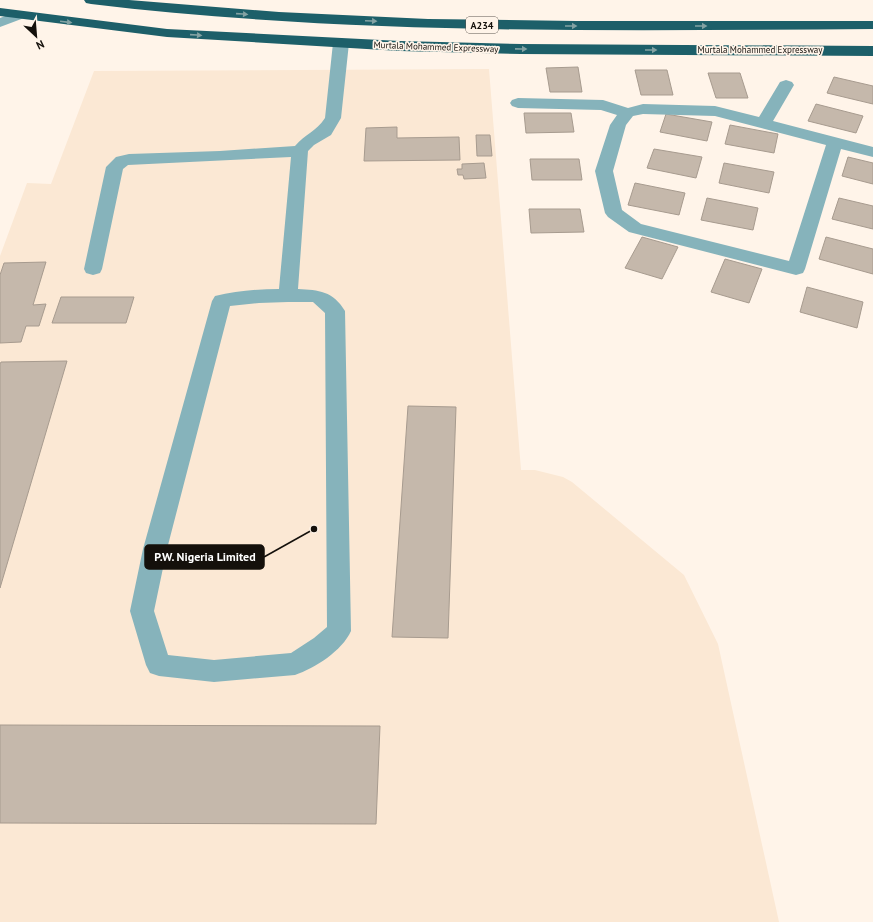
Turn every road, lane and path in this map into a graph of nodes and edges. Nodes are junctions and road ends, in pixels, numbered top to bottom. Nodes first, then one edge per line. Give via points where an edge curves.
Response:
1 (91, 0) edge
2 (0, 12) edge
3 (19, 15) junction
4 (0, 23) edge
5 (873, 25) edge
6 (873, 33) edge
7 (341, 43) junction
8 (691, 50) junction
9 (873, 51) edge
10 (786, 85) dead end
11 (518, 103) dead end
12 (627, 113) junction
13 (763, 124) junction
14 (835, 142) junction
15 (300, 151) junction
16 (873, 152) edge
17 (93, 269) dead end
18 (288, 295) junction

1 -> 5 highway, A234 via 222,13 436,25
2 - 3 highway, Murtala Mohammed Expressway
3 - 4 street
3 -> 7 highway, Murtala Mohammed Expressway via 167,33
6 - 8 highway
7 -> 8 highway, Murtala Mohammed Expressway via 521,49
7 - 15 street via 333,118 325,131 308,140
8 - 9 highway, Murtala Mohammed Expressway
10 - 13 street
11 - 12 street via 604,105
12 - 13 street via 643,109 715,111
12 - 14 street via 618,125 604,171 614,213 635,228 796,269
13 - 14 street
14 - 16 street
15 - 17 street via 122,161 115,166
15 - 18 street
18 - 18 street via 222,301 155,549 142,611 160,665 214,671 295,664 323,646 339,631 335,311 318,296

